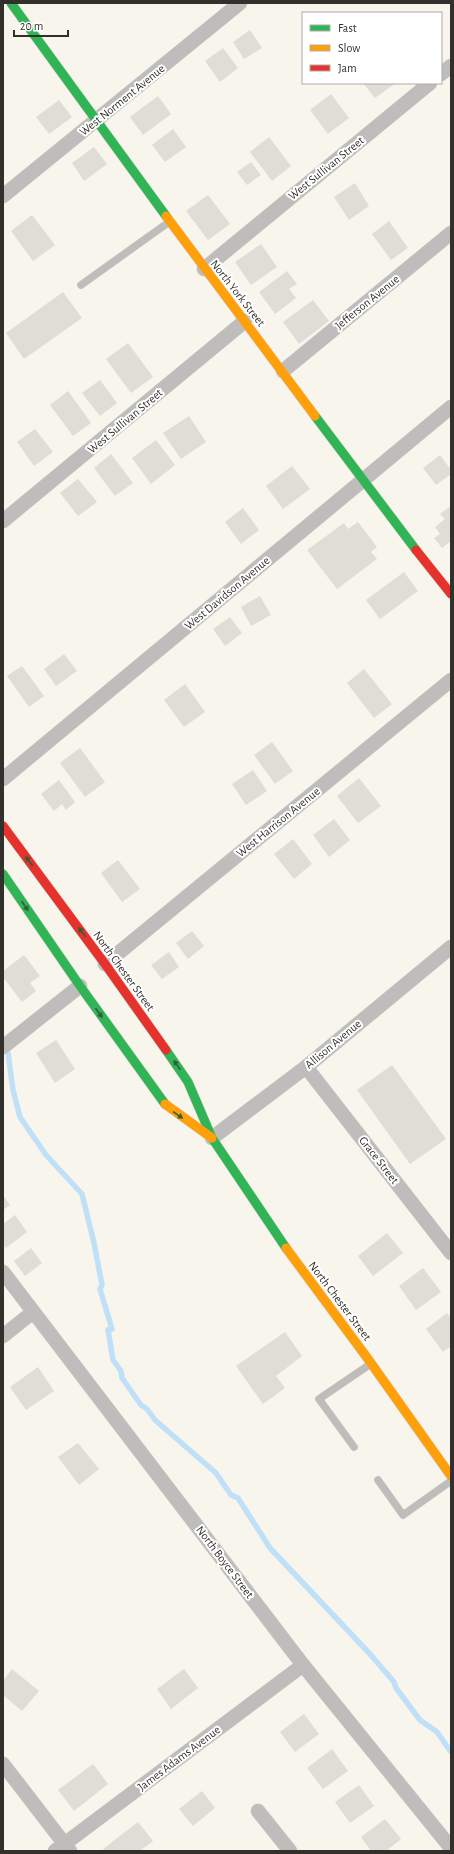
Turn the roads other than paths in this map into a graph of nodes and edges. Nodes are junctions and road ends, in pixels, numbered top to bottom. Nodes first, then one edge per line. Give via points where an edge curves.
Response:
1 (11, 3) edge
2 (240, 3) edge
3 (451, 66) edge
4 (442, 73) edge
5 (429, 84) edge
6 (97, 121) junction
7 (3, 196) edge
8 (170, 222) junction
9 (451, 233) edge
10 (204, 269) junction
11 (80, 286) dead end
12 (245, 321) junction
13 (283, 371) junction
14 (451, 407) edge
15 (363, 481) junction
16 (3, 521) edge
17 (451, 594) edge
18 (451, 680) edge
19 (3, 779) edge
20 (3, 826) edge
21 (3, 874) edge
22 (451, 946) edge
23 (105, 964) junction
24 (80, 986) junction
25 (3, 1047) edge
26 (306, 1067) junction
27 (212, 1138) junction
28 (451, 1254) edge
29 (3, 1272) edge
30 (33, 1312) junction
31 (3, 1336) edge
32 (371, 1364) junction
33 (354, 1447) dead end
34 (451, 1476) edge
35 (378, 1480) dead end
36 (451, 1481) edge
37 (303, 1665) junction
38 (3, 1764) edge
39 (258, 1811) dead end
40 (451, 1848) edge
41 (63, 1849) edge
42 (290, 1851) edge

1 - 6 main road, North York Street
2 - 6 street, West Norment Avenue
3 - 4 street
5 - 10 street, West Sullivan Street
6 - 7 street, West Norment Avenue
6 - 8 main road, North York Street
8 - 10 main road, North York Street
8 - 11 lane
9 - 13 street, Jefferson Avenue
10 - 12 main road, North York Street
12 - 13 main road, North York Street
12 - 16 street, West Sullivan Street
13 - 15 main road, North York Street
14 - 15 street, West Davidson Avenue
15 - 17 main road, North York Street
15 - 19 street, West Davidson Avenue
18 - 23 street, West Harrison Avenue
23 -> 20 main road, North Chester Street
21 -> 24 main road, North Chester Street
22 - 26 street, Allison Avenue
27 -> 23 main road, North Chester Street via 188,1082
24 - 25 street
24 -> 27 main road, North Chester Street via 167,1107
26 - 27 street, Allison Avenue
26 - 28 street, Grace Street
27 - 32 main road, North Chester Street via 282,1243
29 - 30 street, North Boyce Street
30 - 31 street
30 - 37 street, North Boyce Street
32 - 33 lane via 319,1399
32 - 34 main road, North Chester Street
35 - 36 lane via 403,1515
37 - 40 street, North Boyce Street
37 - 41 street, James Adams Avenue
38 - 41 street
39 - 42 street

